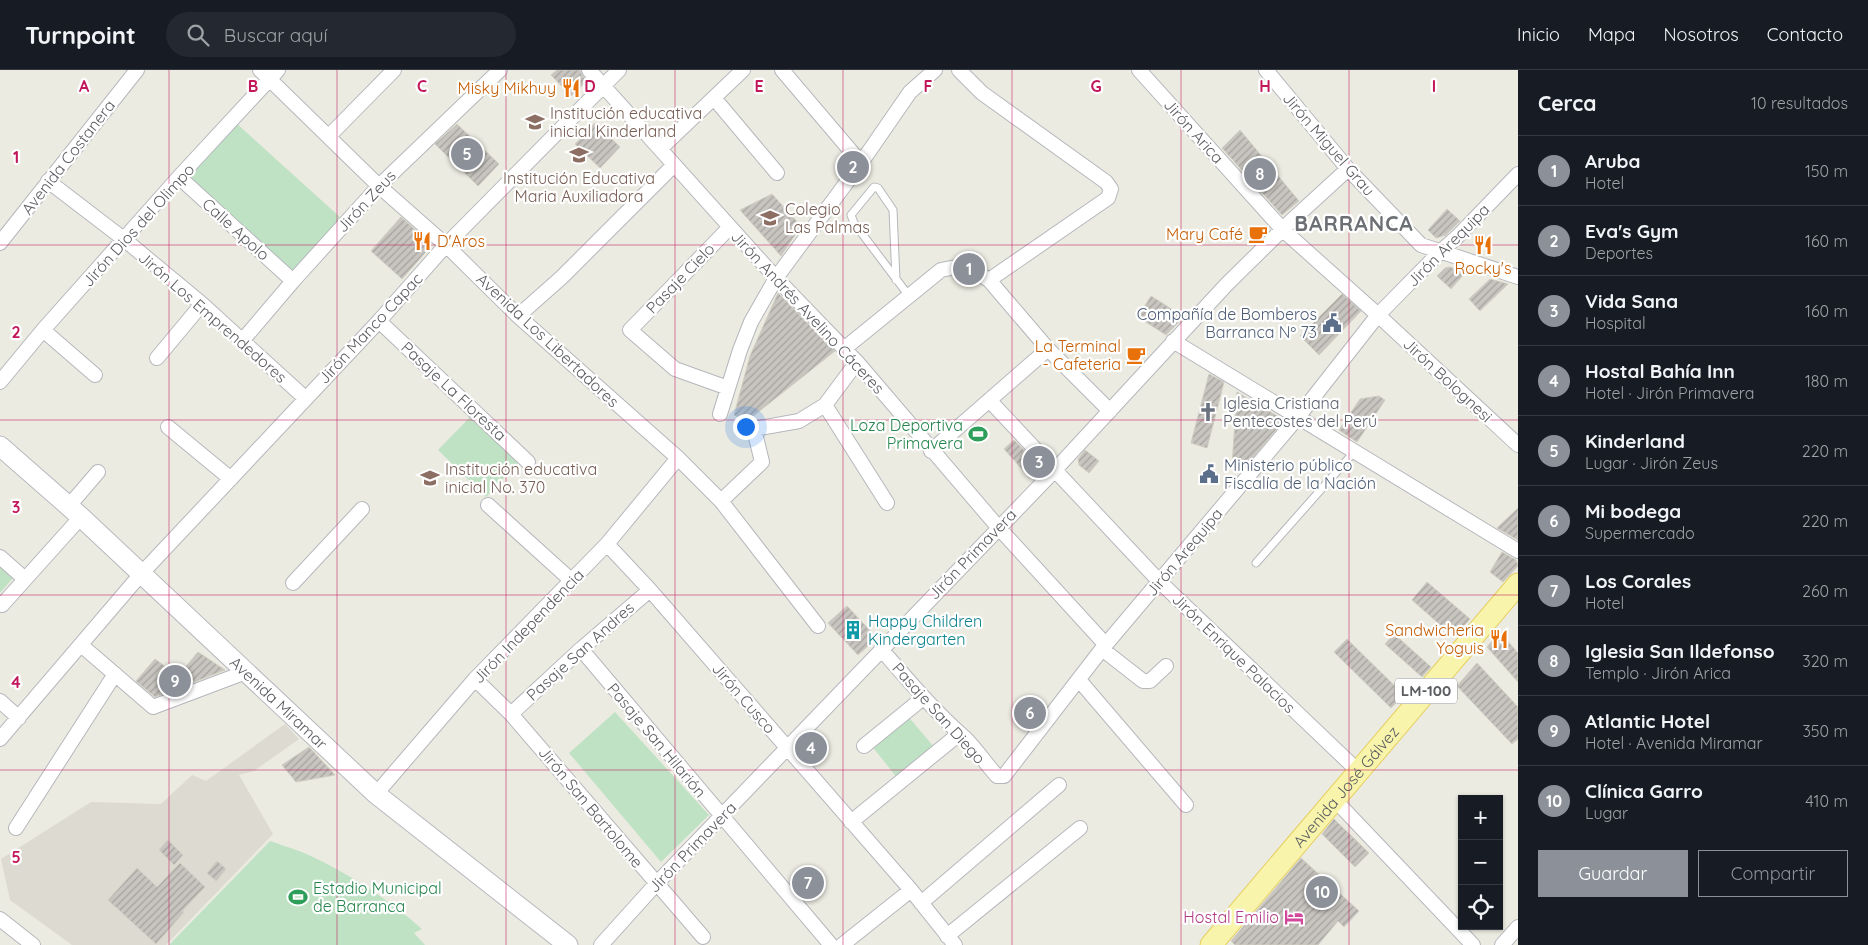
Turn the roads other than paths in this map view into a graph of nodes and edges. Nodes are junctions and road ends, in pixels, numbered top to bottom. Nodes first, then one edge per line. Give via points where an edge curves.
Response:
1 (137, 70) edge
2 (394, 70) edge
3 (500, 70) edge
4 (589, 70) edge
5 (619, 70) edge
6 (743, 70) edge
7 (782, 70) edge
8 (935, 70) edge
9 (959, 70) edge
10 (1139, 70) edge
11 (1266, 70) edge
12 (269, 73) edge
13 (603, 86) junction
14 (714, 98) junction
15 (329, 136) junction
16 (660, 148) junction
17 (861, 163) junction
18 (674, 165) junction
19 (1348, 169) junction
20 (777, 173) dead end
21 (1518, 174) edge
22 (179, 177) junction
23 (48, 181) junction
24 (379, 186) junction
25 (730, 227) junction
26 (1283, 230) junction
27 (125, 240) junction
28 (0, 244) edge
29 (446, 245) junction
30 (1440, 252) junction
31 (1518, 277) edge
32 (776, 278) junction
33 (896, 280) junction
34 (988, 280) junction
35 (293, 281) junction
36 (908, 296) junction
37 (202, 304) junction
38 (518, 316) junction
39 (1378, 316) junction
40 (379, 321) junction
41 (43, 330) junction
42 (242, 341) junction
43 (1173, 341) junction
44 (845, 348) junction
45 (1048, 349) junction
46 (157, 358) dead end
47 (857, 362) junction
48 (95, 375) dead end
49 (0, 382) edge
50 (728, 388) junction
51 (306, 398) junction
52 (990, 401) junction
53 (825, 405) junction
54 (1110, 411) junction
55 (720, 414) dead end
56 (1298, 417) junction
57 (168, 427) dead end
58 (1518, 445) edge
59 (0, 446) edge
60 (931, 451) junction
61 (1355, 451) junction
62 (678, 458) junction
63 (528, 462) dead end
64 (1054, 471) junction
65 (98, 472) dead end
66 (231, 479) junction
67 (721, 501) junction
68 (887, 503) dead end
69 (488, 505) dead end
70 (362, 509) dead end
71 (74, 512) junction
72 (998, 527) junction
73 (607, 544) junction
74 (1518, 551) edge
75 (0, 557) edge
76 (1256, 563) dead end
77 (141, 574) junction
78 (25, 579) junction
79 (572, 581) junction
80 (1159, 581) junction
81 (293, 583) dead end
82 (1518, 584) edge
83 (650, 590) junction
84 (1, 604) edge
85 (818, 626) dead end
86 (81, 645) junction
87 (1104, 647) junction
88 (580, 649) junction
89 (881, 649) junction
90 (1166, 666) dead end
91 (246, 672) junction
92 (115, 674) junction
93 (475, 679) junction
94 (1079, 680) junction
95 (923, 698) junction
96 (0, 701) edge
97 (511, 714) junction
98 (19, 718) junction
99 (959, 734) junction
100 (0, 739) edge
101 (864, 746) dead end
102 (787, 748) junction
103 (1358, 771) junction
104 (997, 776) joint
105 (1060, 786) dead end
106 (376, 794) junction
107 (1334, 799) junction
108 (1186, 805) dead end
109 (722, 816) junction
110 (851, 822) junction
111 (16, 828) dead end
112 (1080, 828) dead end
113 (656, 884) junction
114 (911, 890) junction
115 (921, 902) junction
116 (0, 919) edge
117 (1518, 927) edge
118 (703, 938) dead end
119 (951, 940) edge
120 (33, 945) edge
121 (568, 945) edge
122 (601, 945) edge
123 (831, 945) edge
124 (842, 945) edge
125 (1211, 945) edge
126 (1472, 945) edge
127 (1502, 945) edge

1 - 23 street, Avenida Costanera
2 - 15 street
3 - 24 street, Jirón Zeus
4 - 13 street, Jirón Andrés Avelino Cáceres
5 - 13 street, Jirón Manco Capac
6 - 14 street
7 - 17 street
8 - 17 street via 910,92
9 - 34 street via 982,93 1106,182 1111,189 1108,198
10 - 26 street, Jirón Arica
11 - 19 street, Jirón Miguel Grau
12 - 15 street, Avenida Los Libertadores
12 - 22 street, Jirón Dios del Olimpo
13 - 16 street, Jirón Andrés Avelino Cáceres
13 - 29 street, Jirón Manco Capac
14 - 16 street
14 - 20 street
15 - 24 street, Avenida Los Libertadores
16 - 18 street, Jirón Andrés Avelino Cáceres
17 - 32 street
18 - 25 street, Jirón Andrés Avelino Cáceres
18 - 38 street via 562,278
19 - 26 street, Jirón Primavera
19 - 30 street, Jirón Miguel Grau via 1421,245
21 - 30 street, Jirón Arequipa
22 - 27 street, Jirón Dios del Olimpo
22 - 35 street, Calle Apolo
23 - 27 street, Jirón Los Emprendedores
23 - 28 street, Avenida Costanera
24 - 29 street, Avenida Los Libertadores
24 - 35 street, Jirón Zeus
25 - 32 street, Jirón Andrés Avelino Cáceres
25 - 50 street, Pasaje Cielo via 630,330 675,369
26 - 39 street, Jirón Arica
26 - 43 street, Jirón Primavera
27 - 37 street, Jirón Los Emprendedores
27 - 41 street, Jirón Dios del Olimpo
29 - 38 street, Avenida Los Libertadores
29 - 40 street, Jirón Manco Capac
30 - 31 street, Jirón Miguel Grau
30 - 39 street, Jirón Arequipa
32 - 44 street, Jirón Andrés Avelino Cáceres
32 - 50 street via 752,322
33 - 33 lane via 893,210 874,187 852,219
33 - 36 lane
34 - 36 street via 972,270 956,267 941,270
34 - 45 street
35 - 42 street, Jirón Zeus
36 - 44 street
37 - 42 street, Jirón Los Emprendedores
37 - 46 street
38 - 62 street, Avenida Los Libertadores
39 - 56 street, Jirón Arequipa
39 - 58 street, Jirón Bolognesi
40 - 51 street, Jirón Manco Capac
40 - 63 street, Pasaje La Floresta
41 - 48 street
41 - 49 street, Jirón Dios del Olimpo
42 - 51 street, Jirón Los Emprendedores
43 - 54 street, Jirón Primavera
43 - 56 street
44 - 47 street, Jirón Andrés Avelino Cáceres
45 - 52 street
45 - 54 street
47 - 53 street
47 - 60 street, Jirón Andrés Avelino Cáceres
50 - 55 street
51 - 66 street, Jirón Manco Capac
52 - 60 street
52 - 64 street, Jirón Enrique Palacios
53 - 67 street via 799,421 754,429 762,462
53 - 68 street
54 - 64 street, Jirón Primavera
56 - 61 street
56 - 80 street, Jirón Arequipa
57 - 66 street
59 - 71 street, Avenida Miramar
60 - 72 street, Jirón Andrés Avelino Cáceres
61 - 74 street
61 - 76 lane
62 - 67 street, Avenida Los Libertadores
62 - 73 street, Jirón Independencia
64 - 72 street, Jirón Primavera
64 - 80 street, Jirón Enrique Palacios
65 - 71 street
66 - 77 street, Jirón Manco Capac
67 - 85 street, Avenida Los Libertadores
69 - 79 street
70 - 81 street
71 - 77 street, Avenida Miramar
71 - 78 street
72 - 87 street, Jirón Andrés Avelino Cáceres
72 - 89 street, Jirón Primavera
73 - 79 street, Jirón Independencia
73 - 83 street, Jirón Cusco
75 - 78 street
77 - 86 street, Jirón Manco Capac
77 - 91 street, Avenida Miramar
78 - 84 street
79 - 93 street, Jirón Independencia
80 - 87 street, Jirón Arequipa
80 - 103 street, Jirón Enrique Palacios
82 - 103 main road, Avenida José Gálvez / LM-100
83 - 88 street, Pasaje San Andres
83 - 102 street, Jirón Cusco
86 - 92 street
86 - 98 street, Jirón Manco Capac
87 - 90 street, Jirón Andrés Avelino Cáceres via 1143,681 1150,681
87 - 94 street, Jirón Arequipa
88 - 97 street, Pasaje San Andres
88 - 109 street, Pasaje San Hilarión
89 - 95 street, Pasaje San Diego
89 - 102 street, Jirón Primavera
91 - 92 street via 153,707
91 - 106 street, Avenida Miramar
92 - 111 street
93 - 97 street, Jirón San Bartolome
93 - 106 street, Jirón Independencia
94 - 104 street, Jirón Arequipa via 1004,776
94 - 108 street
95 - 99 street, Pasaje San Diego
95 - 101 street
96 - 98 street
97 - 113 street, Jirón San Bartolome
98 - 100 street, Jirón Manco Capac
99 - 104 street, Pasaje San Diego
99 - 110 street
102 - 109 street, Jirón Primavera
102 - 110 street, Jirón Cusco
103 - 107 main road, Avenida José Gálvez / LM-100
105 - 115 street
106 - 121 street, Avenida Miramar
107 - 125 main road, Avenida José Gálvez / LM-100
107 - 126 street
109 - 113 street, Jirón Primavera
109 - 123 street, Pasaje San Hilarión
110 - 114 street, Jirón Cusco
112 - 119 street
113 - 118 street, Jirón San Bartolome
113 - 122 street, Jirón Primavera
114 - 115 street, Jirón Cusco
114 - 124 street
115 - 119 street, Jirón Cusco
116 - 120 street
117 - 127 street

